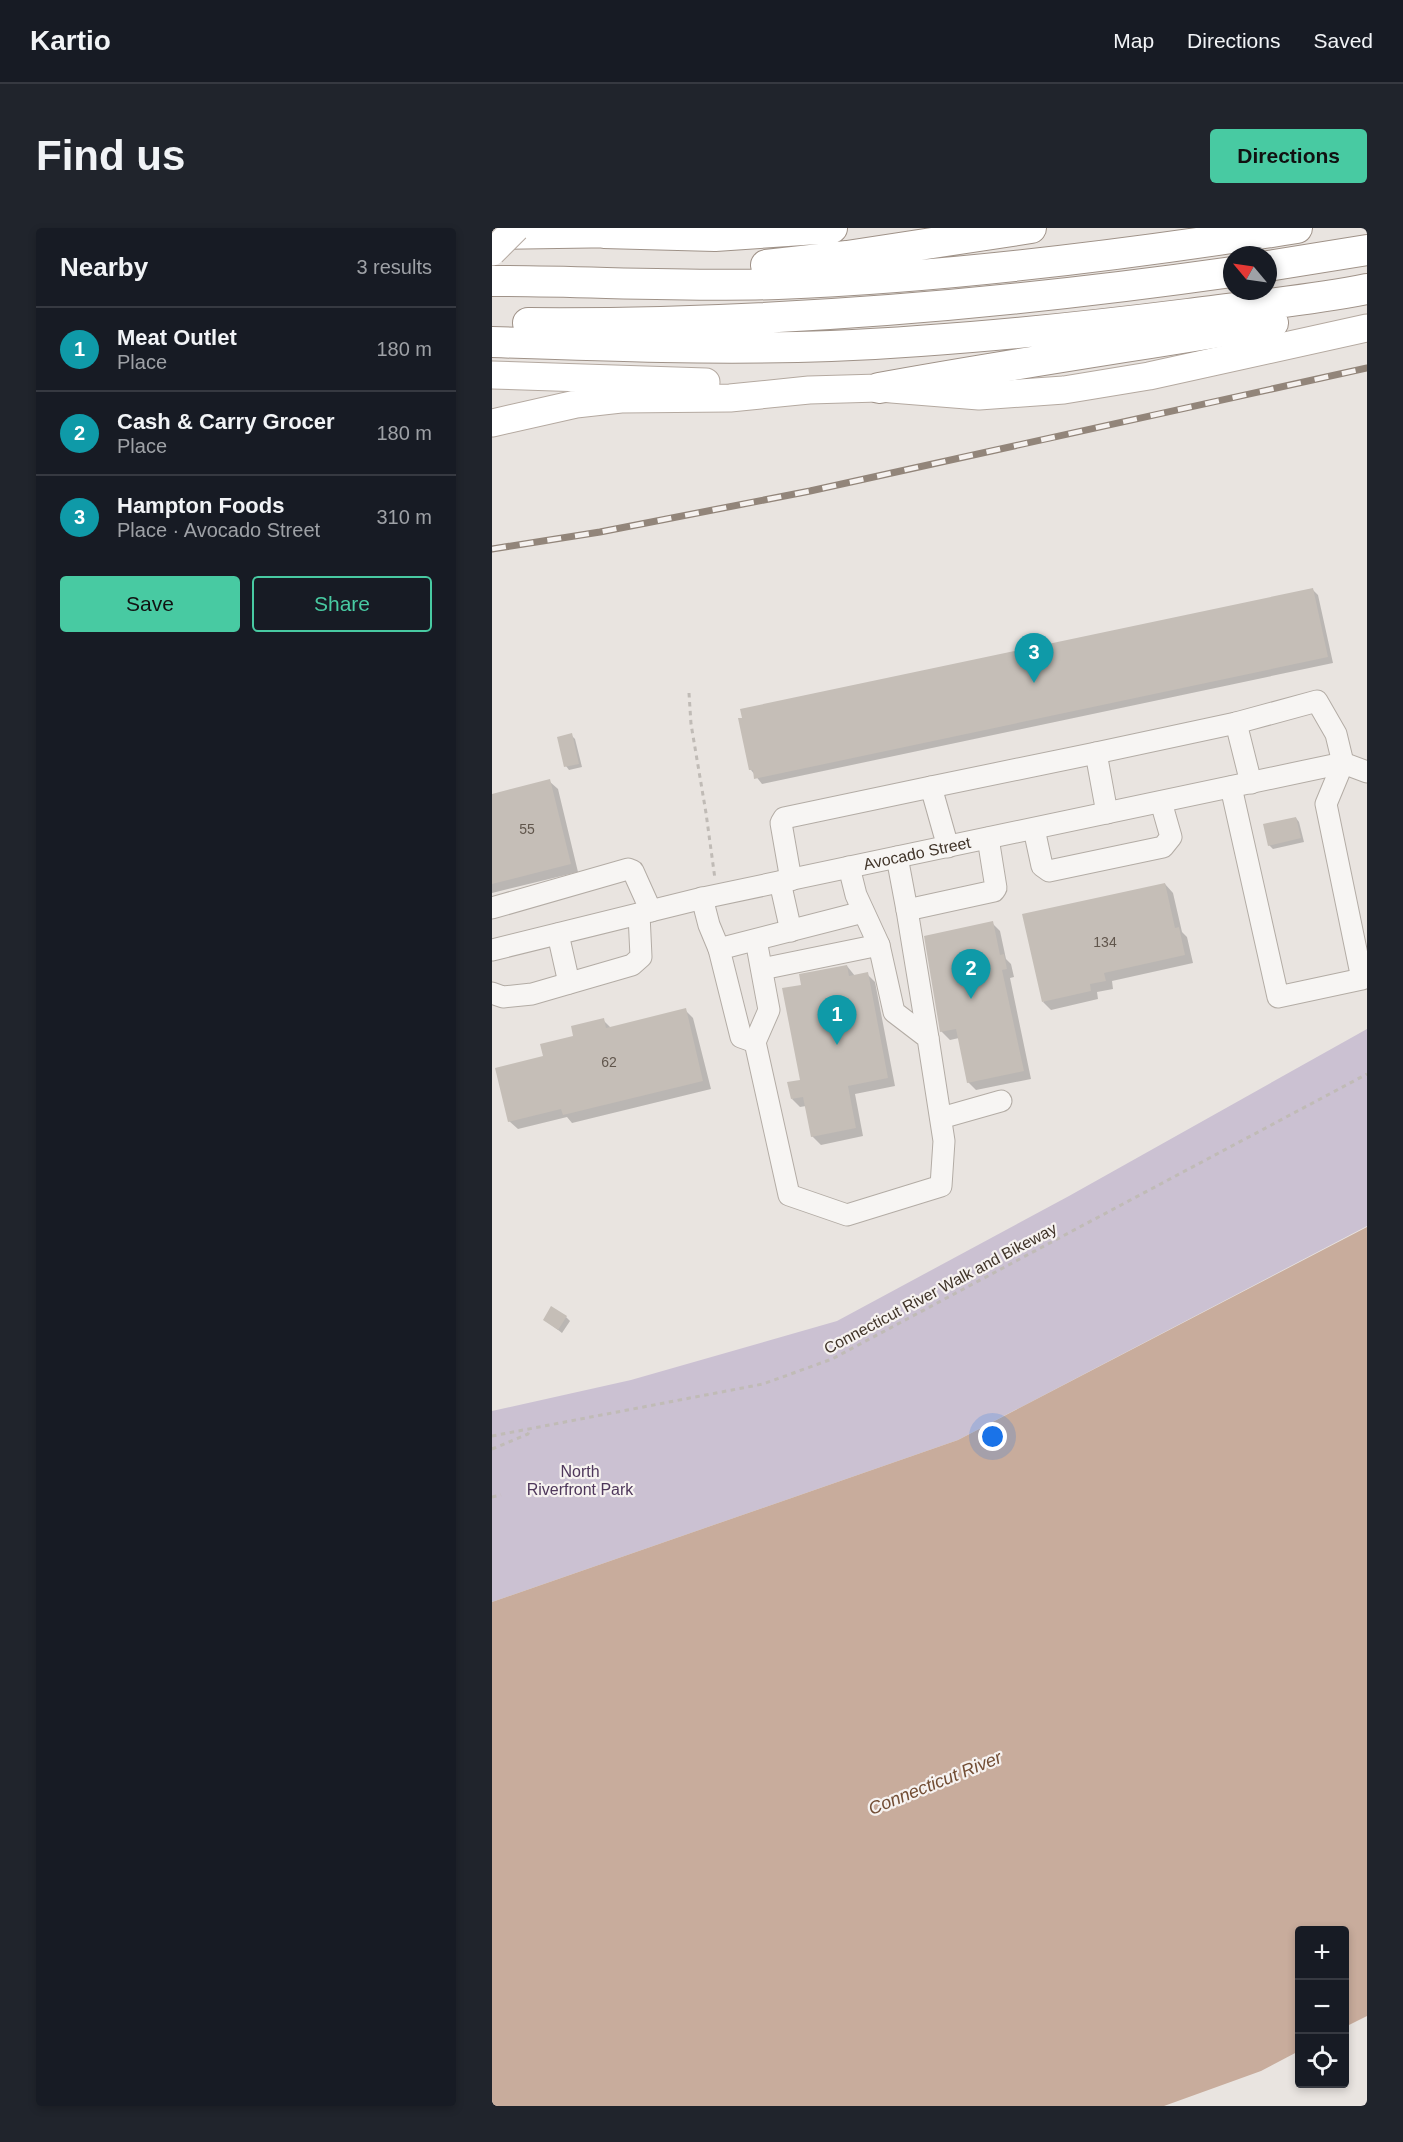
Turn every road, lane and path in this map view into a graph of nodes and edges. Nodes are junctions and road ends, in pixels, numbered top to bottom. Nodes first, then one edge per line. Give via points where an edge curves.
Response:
1 (516, 228) edge
2 (678, 228) edge
3 (832, 228) edge
4 (1031, 228) edge
5 (1297, 228) edge
6 (604, 233) junction
7 (492, 234) edge
8 (1367, 250) edge
9 (492, 252) edge
10 (1277, 265) edge
11 (1223, 273) edge
12 (492, 281) edge
13 (548, 281) junction
14 (1367, 289) edge
15 (1367, 306) edge
16 (1285, 311) junction
17 (492, 323) edge
18 (1367, 328) edge
19 (492, 342) edge
20 (492, 375) edge
21 (879, 388) junction
22 (809, 390) junction
23 (492, 423) edge
24 (689, 693) dead end
25 (1236, 723) junction
26 (1096, 753) junction
27 (1343, 763) junction
28 (1367, 772) edge
29 (1241, 785) junction
30 (932, 787) junction
31 (1161, 802) junction
32 (1107, 813) junction
33 (1034, 829) junction
34 (988, 838) junction
35 (948, 847) junction
36 (897, 857) junction
37 (849, 867) junction
38 (786, 881) junction
39 (710, 897) junction
40 (492, 908) edge
41 (907, 910) junction
42 (645, 912) junction
43 (863, 912) junction
44 (791, 931) junction
45 (558, 934) junction
46 (756, 940) junction
47 (879, 945) junction
48 (719, 949) junction
49 (492, 950) edge
50 (762, 969) junction
51 (569, 983) junction
52 (492, 993) edge
53 (928, 1038) junction
54 (755, 1041) junction
55 (1367, 1074) edge
56 (1001, 1101) dead end
57 (940, 1118) junction
58 (530, 1428) junction
59 (492, 1436) edge
60 (492, 1449) edge
61 (501, 1495) dead end
62 (492, 1497) edge

1 - 9 main road, bridge
2 - 6 highway
3 - 6 highway via 715,236
4 - 13 highway via 809,261
5 - 13 highway via 1071,260 840,280 727,285
6 - 7 highway
8 - 10 highway
11 - 17 highway via 1064,294 868,312 716,320
12 - 13 highway
14 - 16 highway
15 - 16 highway
16 - 19 highway via 865,344 716,347
16 - 21 highway via 1167,341
18 - 21 main road via 1149,376 1064,390 978,396
20 - 22 main road via 648,379
21 - 22 main road
22 - 23 main road via 730,398 599,401
24 - 39 path via 706,813
25 - 26 street
25 - 27 street via 1317,701 1336,734
25 - 29 street
26 - 30 street
26 - 32 street
27 - 28 street
27 - 29 street, Avocado Street
27 - 29 street via 1326,804 1362,980 1278,997
29 - 31 street, Avocado Street
30 - 35 street
30 - 38 street via 784,818 781,823
31 - 32 street, Avocado Street
31 - 33 street via 1171,837 1163,847 1049,871 1042,866
32 - 33 street, Avocado Street
33 - 34 street, Avocado Street
34 - 35 street, Avocado Street
34 - 41 street via 994,891
35 - 36 street, Avocado Street
36 - 37 street, Avocado Street
36 - 41 street
37 - 38 street, Avocado Street
37 - 43 street
38 - 39 street, Avocado Street
38 - 44 street
39 - 42 street, Avocado Street
39 - 48 street via 709,925
40 - 42 street via 628,869 633,871
41 - 53 street
42 - 45 street, Avocado Street
42 - 51 street via 641,957 632,965
43 - 44 street
43 - 47 street
44 - 46 street
45 - 49 street, Avocado Street
45 - 51 street
46 - 48 street
46 - 50 street
47 - 50 street
47 - 53 street via 894,1012
48 - 54 street via 741,1037
50 - 54 street via 769,1010
51 - 52 street via 532,994 503,997
53 - 57 street
54 - 57 street via 789,1195 847,1215 941,1186 944,1141
55 - 58 path, Connecticut River Walk and Bikeway via 832,1359 763,1384
56 - 57 street
58 - 59 path, Connecticut River Walk and Bikeway
58 - 60 path via 521,1439
61 - 62 path

